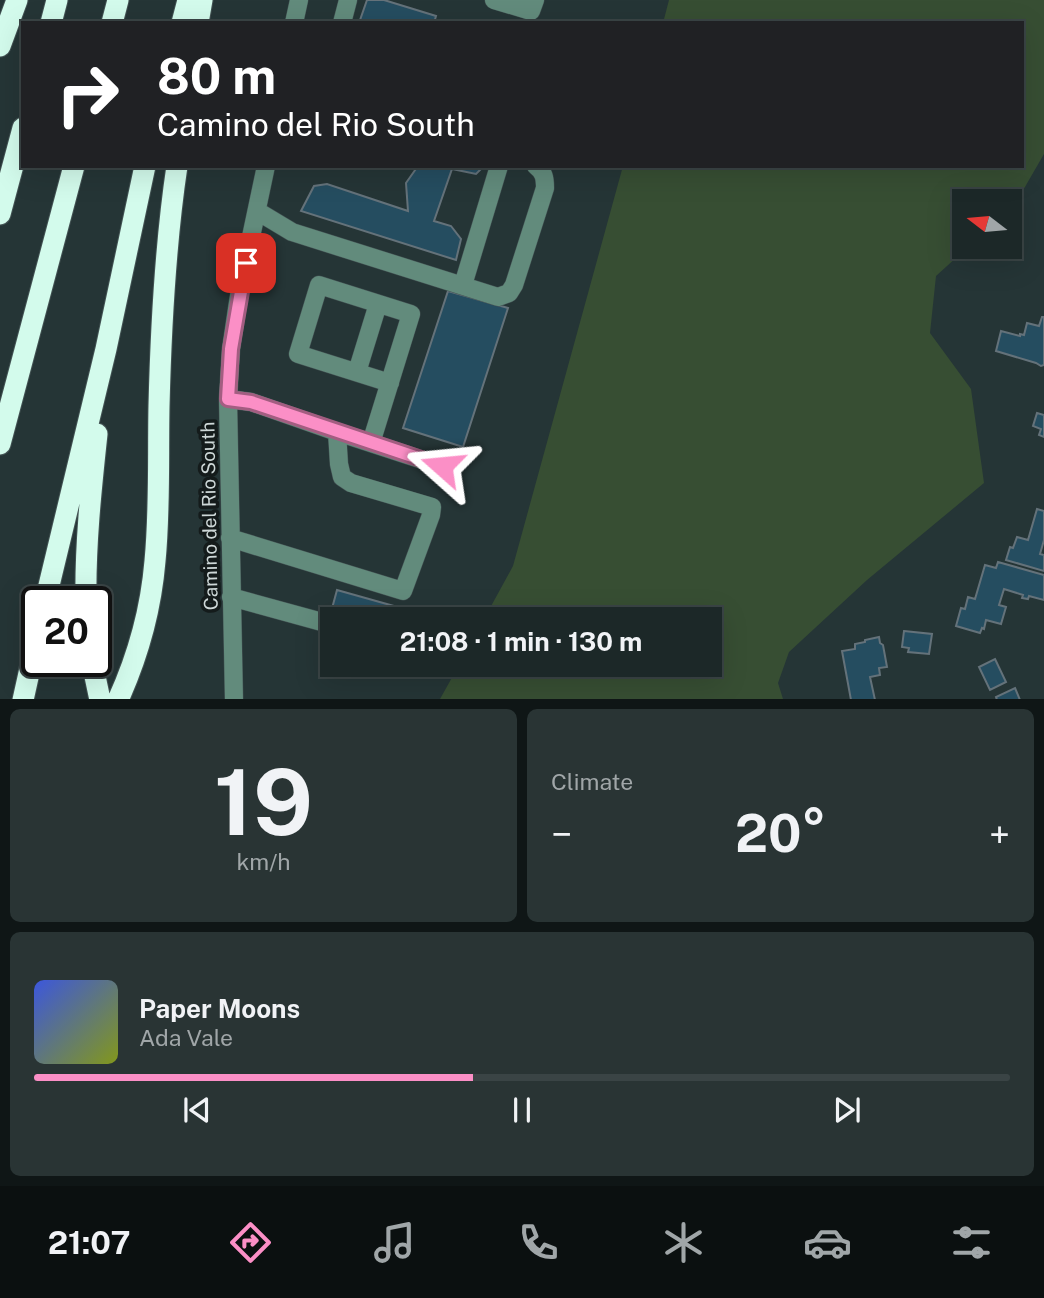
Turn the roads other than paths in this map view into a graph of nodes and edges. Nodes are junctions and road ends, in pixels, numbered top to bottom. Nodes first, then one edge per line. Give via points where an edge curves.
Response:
1 (17, 0) edge
2 (57, 0) edge
3 (118, 0) edge
4 (188, 0) edge
5 (202, 0) edge
6 (299, 0) edge
7 (348, 0) edge
8 (494, 0) edge
9 (535, 0) edge
10 (52, 21) edge
11 (113, 21) edge
12 (183, 21) edge
13 (198, 21) edge
14 (294, 21) edge
15 (343, 21) edge
16 (0, 46) edge
17 (21, 135) edge
18 (73, 168) edge
19 (145, 168) edge
20 (177, 168) edge
21 (266, 168) edge
22 (498, 168) edge
23 (538, 168) edge
24 (257, 211) junction
25 (0, 214) edge
26 (463, 285) junction
27 (378, 304) junction
28 (106, 349) junction
29 (357, 372) junction
30 (390, 383) junction
31 (228, 399) junction
32 (337, 432) junction
33 (371, 443) junction
34 (0, 444) edge
35 (442, 466) dead end
36 (230, 538) junction
37 (49, 586) edge
38 (86, 586) edge
39 (231, 597) junction
40 (320, 621) edge
41 (28, 677) edge
42 (95, 677) edge
43 (23, 699) edge
44 (100, 699) edge
45 (118, 699) edge
46 (234, 699) edge

1 - 16 highway
2 - 10 highway
3 - 11 highway
4 - 12 highway
5 - 13 highway
6 - 14 street
7 - 15 street
8 - 9 street via 531,11
17 - 25 highway
18 - 34 highway
19 - 28 highway
20 - 45 highway via 165,257 154,569 137,650
21 - 24 street, Camino del Rio South
22 - 26 street
23 - 26 street via 545,177 545,188 509,293 498,297
24 - 26 street via 292,232
24 - 31 street, Camino del Rio South via 240,289
27 - 29 street
27 - 29 street via 319,285 298,354
27 - 30 street via 411,314
28 - 37 highway
28 - 38 highway via 89,507
29 - 30 street
30 - 33 street
31 - 32 street via 251,402
31 - 36 street, Camino del Rio South
32 - 33 street
32 - 36 street via 342,477 432,507 403,591
33 - 35 street
36 - 39 street, Camino del Rio South
39 - 40 street
39 - 46 street, Camino del Rio South
41 - 43 highway
42 - 44 highway

